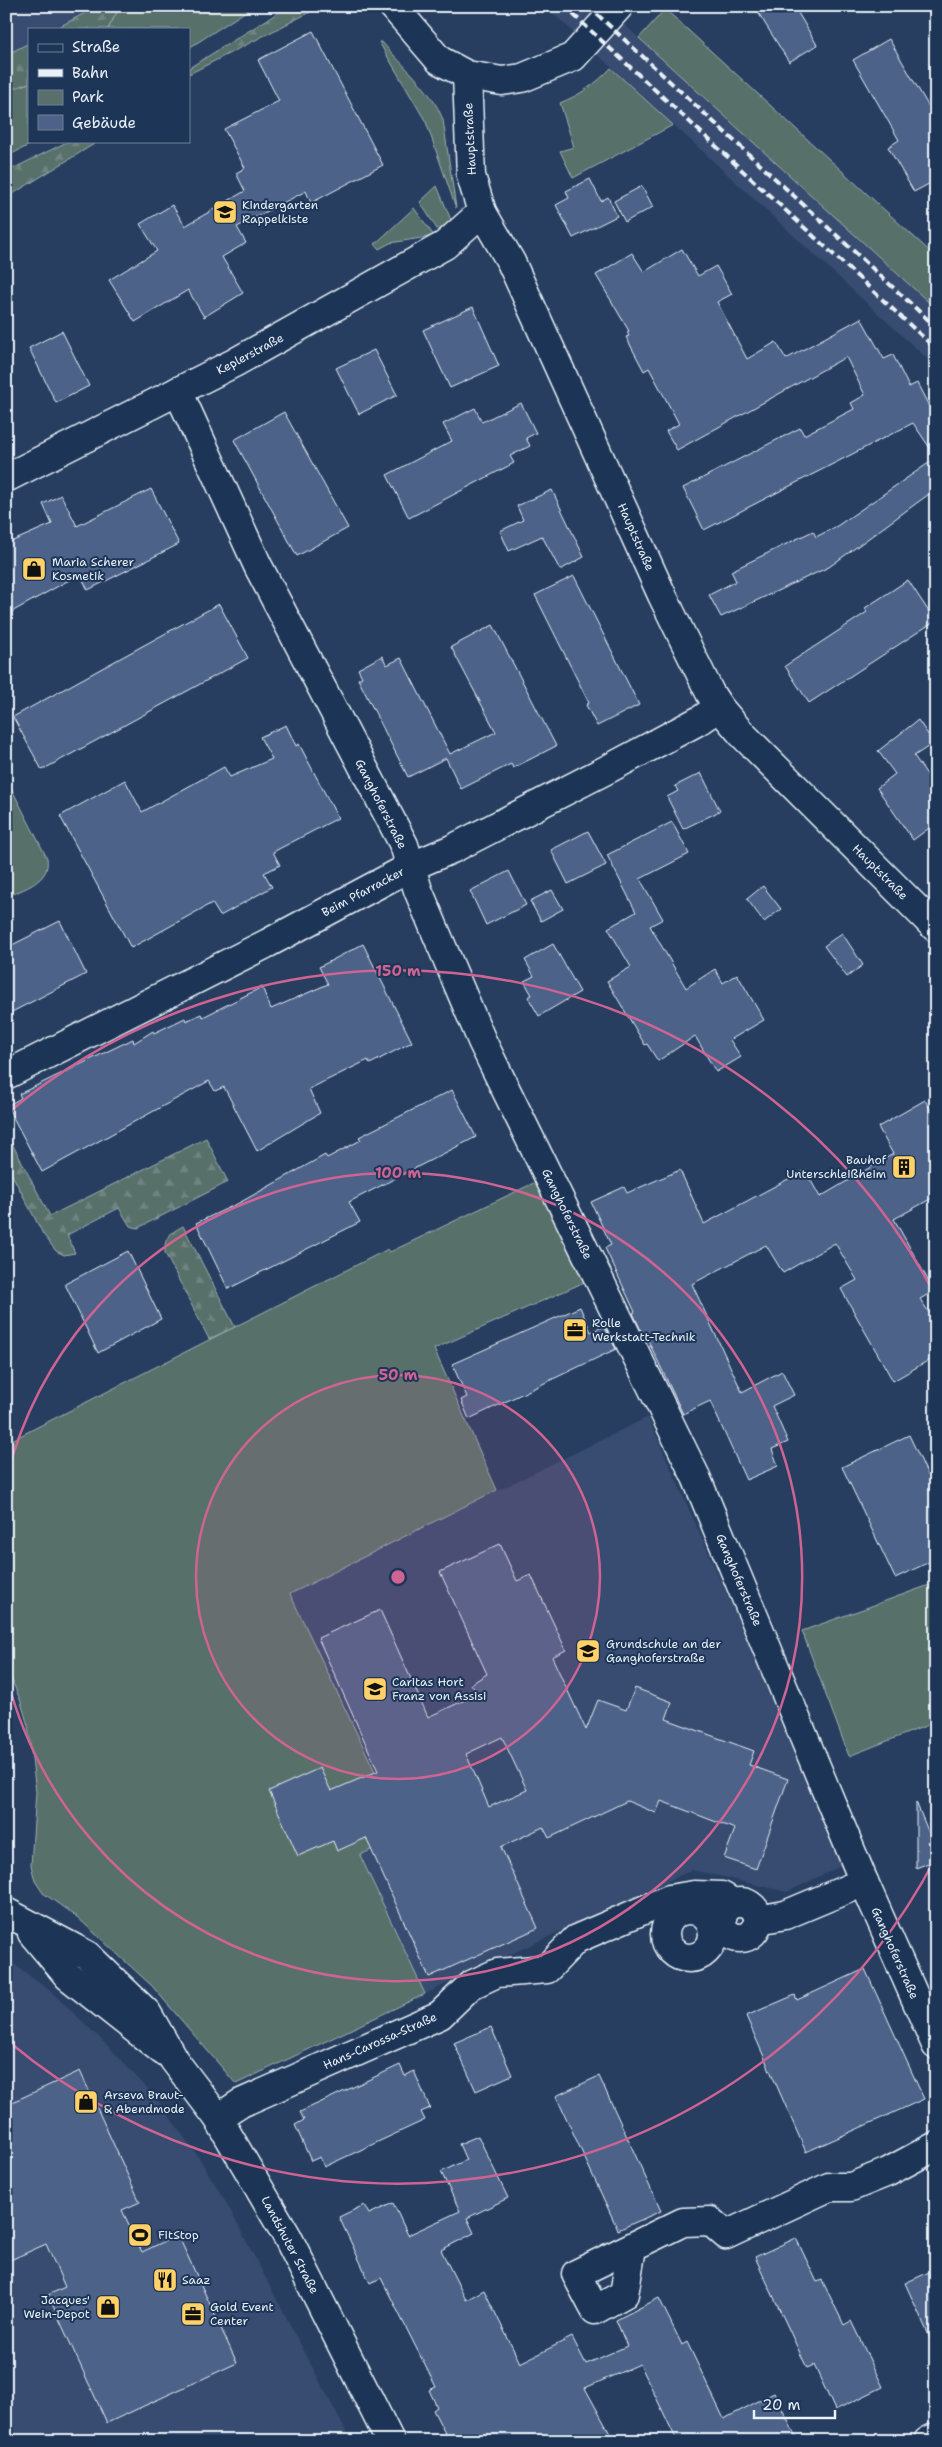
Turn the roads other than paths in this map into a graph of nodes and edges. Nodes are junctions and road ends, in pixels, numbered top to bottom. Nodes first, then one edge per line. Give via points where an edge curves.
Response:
1 (393, 6) edge
2 (619, 6) edge
3 (467, 75) junction
4 (482, 212) junction
5 (178, 392) junction
6 (6, 478) edge
7 (718, 707) junction
8 (410, 867) junction
9 (936, 928) edge
10 (6, 1075) edge
11 (864, 1882) junction
12 (673, 1906) junction
13 (14, 1917) edge
14 (723, 1919) junction
15 (936, 2045) edge
16 (218, 2118) junction
17 (936, 2146) edge
18 (632, 2248) dead end
19 (936, 2436) edge
20 (390, 2441) edge
21 (928, 2441) edge

1 - 3 street via 439,60
2 - 3 street via 573,56 547,68 522,78 502,81
3 - 4 street, Hauptstraße via 471,176
4 - 5 street, Keplerstraße via 445,245
4 - 7 street, Hauptstraße via 511,262 662,595
5 - 6 street, Keplerstraße
5 - 8 street, Ganghoferstraße via 258,566 404,845
7 - 8 street, Beim Pfarracker via 702,719 610,768 452,849
7 - 9 street, Hauptstraße
8 - 10 street, Beim Pfarracker via 268,943
8 - 11 street, Ganghoferstraße via 482,1041 696,1477
11 - 14 street, Hans-Carossa-Straße via 785,1915 758,1920 753,1908 740,1902
11 - 15 street, Ganghoferstraße
12 - 14 street, Hans-Carossa-Straße via 694,1895 722,1896
12 - 14 street via 665,1930 666,1941 680,1957 691,1958 705,1952
12 - 16 street, Hans-Carossa-Straße via 576,1939 547,1969 497,1973 471,1986 440,2015 241,2103
13 - 16 street, Landshuter Straße via 87,1955 147,2013 174,2060
16 - 20 street, Landshuter Straße via 287,2236
17 - 18 street via 878,2176 851,2187 829,2187 726,2235 710,2221 682,2222
19 - 21 street

